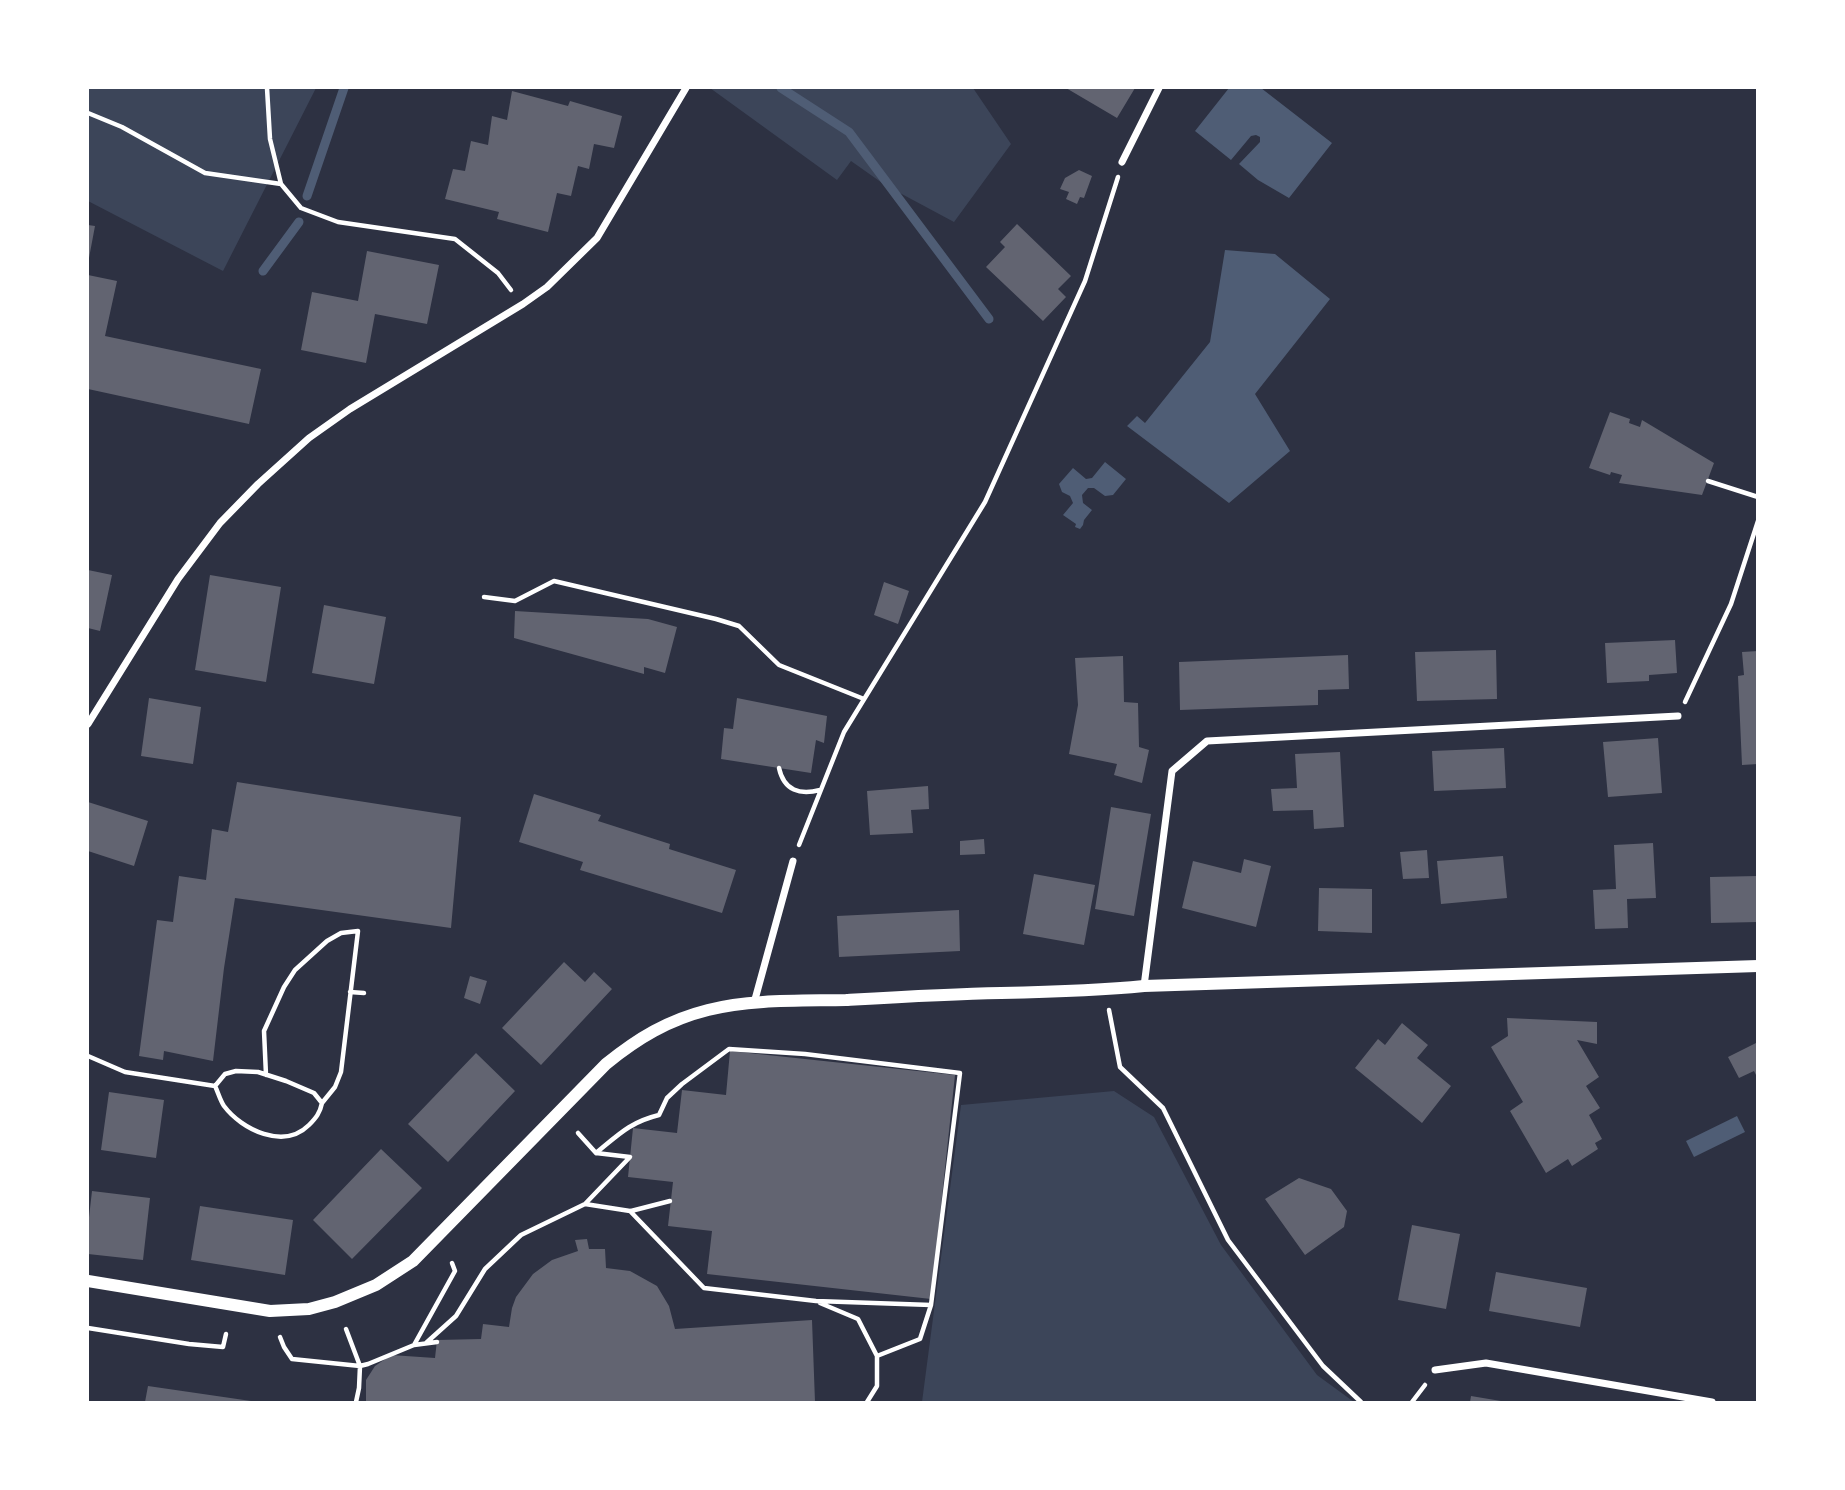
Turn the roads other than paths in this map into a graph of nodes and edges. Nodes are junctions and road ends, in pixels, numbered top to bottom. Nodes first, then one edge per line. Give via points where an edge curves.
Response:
1 (686, 88) edge
2 (1159, 88) edge
3 (1122, 162) road end
4 (1678, 716) road end
5 (88, 724) edge
6 (793, 861) road end
7 (1758, 965) edge
8 (1144, 986) junction
9 (754, 1003) junction
10 (88, 1281) edge
11 (1435, 1370) dead end
12 (1713, 1402) edge

1 - 5 street via 597,238 547,287 309,438 220,523 178,579
2 - 3 street
4 - 8 street via 1207,741 1172,771
6 - 9 street
7 - 8 street
8 - 9 street
9 - 10 street via 682,1018 631,1043 413,1261 376,1285 309,1309 270,1311
11 - 12 street via 1486,1363

